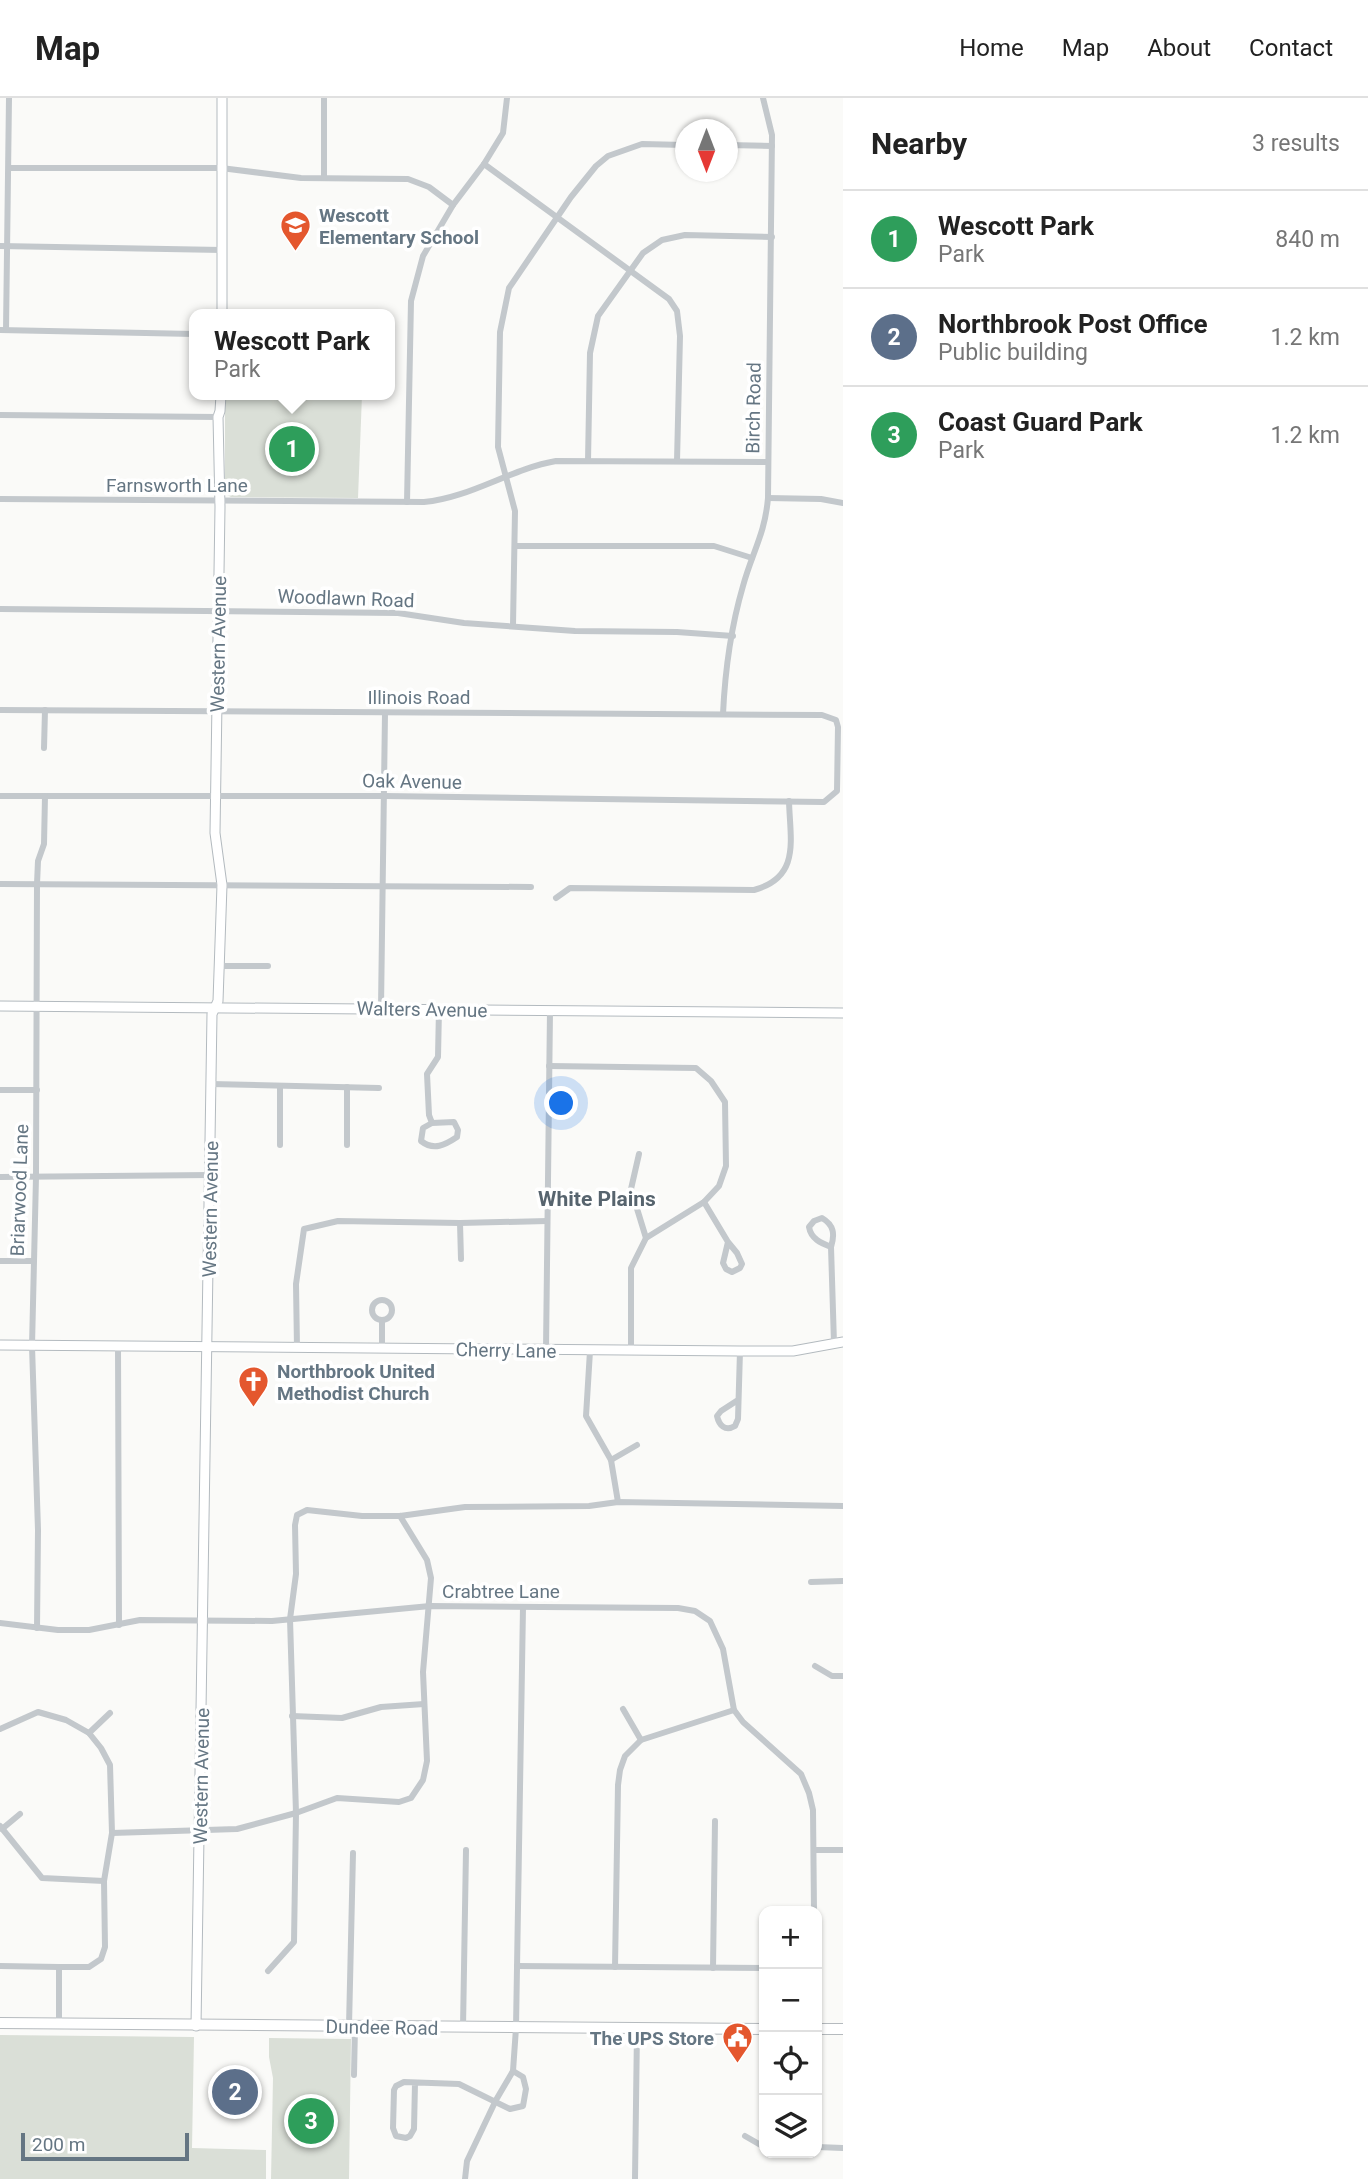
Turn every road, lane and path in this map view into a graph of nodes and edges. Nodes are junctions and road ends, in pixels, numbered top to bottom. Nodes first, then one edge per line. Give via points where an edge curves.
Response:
1 (9, 98) edge
2 (222, 98) edge
3 (324, 98) edge
4 (508, 98) edge
5 (763, 98) edge
6 (675, 145) edge
7 (738, 145) edge
8 (772, 146) junction
9 (484, 164) junction
10 (9, 168) junction
11 (221, 168) junction
12 (324, 178) junction
13 (453, 205) junction
14 (558, 216) junction
15 (772, 237) junction
16 (4, 246) edge
17 (222, 250) junction
18 (629, 270) junction
19 (222, 309) edge
20 (3, 330) edge
21 (189, 334) edge
22 (221, 400) edge
23 (0, 415) edge
24 (218, 417) junction
25 (587, 461) junction
26 (677, 461) junction
27 (768, 462) junction
28 (505, 476) junction
29 (768, 498) junction
30 (0, 499) edge
31 (220, 501) junction
32 (407, 502) junction
33 (843, 503) edge
34 (514, 546) junction
35 (752, 558) junction
36 (0, 609) edge
37 (218, 610) junction
38 (513, 625) junction
39 (733, 636) junction
40 (0, 710) edge
41 (45, 710) junction
42 (217, 710) junction
43 (385, 713) junction
44 (723, 714) junction
45 (44, 748) dead end
46 (840, 758) edge
47 (0, 796) edge
48 (46, 796) junction
49 (215, 796) junction
50 (385, 796) junction
51 (789, 802) junction
52 (0, 884) edge
53 (37, 884) junction
54 (222, 885) junction
55 (384, 886) junction
56 (531, 887) dead end
57 (556, 898) dead end
58 (220, 965) junction
59 (268, 966) dead end
60 (0, 1006) edge
61 (36, 1006) junction
62 (216, 1008) junction
63 (381, 1008) junction
64 (439, 1009) junction
65 (550, 1011) junction
66 (843, 1013) edge
67 (549, 1066) junction
68 (211, 1084) junction
69 (280, 1087) junction
70 (347, 1087) junction
71 (379, 1088) dead end
72 (0, 1090) edge
73 (37, 1090) junction
74 (432, 1123) junction
75 (280, 1144) dead end
76 (347, 1145) dead end
77 (639, 1154) dead end
78 (210, 1175) junction
79 (0, 1177) edge
80 (36, 1177) junction
81 (704, 1202) junction
82 (547, 1222) junction
83 (460, 1223) junction
84 (646, 1238) junction
85 (728, 1242) dead end
86 (831, 1247) junction
87 (461, 1259) dead end
88 (0, 1261) edge
89 (33, 1261) junction
90 (382, 1320) dead end
91 (838, 1343) edge
92 (0, 1345) edge
93 (32, 1346) junction
94 (118, 1346) junction
95 (208, 1347) junction
96 (297, 1348) junction
97 (382, 1349) junction
98 (546, 1350) junction
99 (590, 1351) junction
100 (631, 1351) junction
101 (740, 1351) junction
102 (738, 1400) junction
103 (637, 1445) dead end
104 (611, 1460) junction
105 (618, 1502) junction
106 (843, 1507) edge
107 (400, 1516) junction
108 (843, 1581) edge
109 (811, 1582) dead end
110 (430, 1606) junction
111 (523, 1607) junction
112 (204, 1619) junction
113 (290, 1619) junction
114 (0, 1623) edge
115 (119, 1625) junction
116 (37, 1628) junction
117 (815, 1666) dead end
118 (843, 1676) edge
119 (424, 1704) junction
120 (623, 1709) dead end
121 (734, 1710) junction
122 (110, 1713) dead end
123 (292, 1716) junction
124 (0, 1729) edge
125 (89, 1733) junction
126 (640, 1740) junction
127 (296, 1813) junction
128 (20, 1814) dead end
129 (715, 1821) dead end
130 (1, 1828) edge
131 (200, 1830) junction
132 (112, 1833) junction
133 (466, 1850) dead end
134 (815, 1850) junction
135 (843, 1850) edge
136 (353, 1853) dead end
137 (104, 1881) junction
138 (814, 1906) edge
139 (0, 1966) edge
140 (517, 1966) junction
141 (60, 1967) junction
142 (615, 1967) junction
143 (713, 1968) junction
144 (759, 1968) edge
145 (268, 1971) dead end
146 (0, 2023) edge
147 (59, 2024) junction
148 (196, 2026) junction
149 (352, 2026) junction
150 (463, 2028) junction
151 (516, 2028) junction
152 (759, 2029) edge
153 (822, 2029) edge
154 (843, 2029) edge
155 (637, 2030) junction
156 (513, 2071) junction
157 (354, 2075) dead end
158 (415, 2083) junction
159 (496, 2100) junction
160 (745, 2136) dead end
161 (759, 2144) edge
162 (822, 2147) edge
163 (843, 2148) edge
164 (465, 2179) edge
165 (635, 2179) edge

1 - 10 street
2 - 11 street
3 - 12 street
4 - 9 street via 503,133
5 - 8 street, Birch Road
6 - 14 street via 642,144 608,156
7 - 8 street
8 - 15 street, Birch Road
9 - 13 street
9 - 14 street
10 - 11 street
10 - 16 street
11 - 12 street
11 - 17 street
12 - 13 street via 408,179 429,187
13 - 32 street via 423,256 411,302
14 - 18 street
14 - 28 street via 509,288 500,332 498,447
15 - 18 street via 685,235 662,240
15 - 27 street, Birch Road
16 - 17 street
16 - 20 street
17 - 19 street
18 - 25 street via 598,316 590,353
18 - 26 street via 669,299 677,312
20 - 21 street
22 - 24 street, Western Avenue
23 - 24 street
24 - 31 street, Western Avenue
25 - 26 street, Farnsworth Lane
25 - 28 street, Farnsworth Lane via 545,463
26 - 27 street, Farnsworth Lane
27 - 29 street, Birch Road
28 - 32 street, Farnsworth Lane via 439,501
28 - 34 street via 515,511
29 - 33 street
29 - 35 street, Birch Road via 763,531
30 - 31 street, Farnsworth Lane
31 - 32 street, Farnsworth Lane
31 - 37 street, Western Avenue
34 - 35 street via 714,546
34 - 38 street
35 - 39 street, Birch Road
36 - 37 street, Woodlawn Road
37 - 38 street, Woodlawn Road via 398,613
37 - 42 street, Western Avenue
38 - 39 street, Woodlawn Road
39 - 44 street, Birch Road
40 - 41 street, Illinois Road
41 - 42 street, Illinois Road
41 - 45 street
42 - 43 street, Illinois Road
42 - 49 street, Western Avenue
43 - 44 street, Illinois Road
43 - 50 street
44 - 46 street, Illinois Road via 822,715 836,720
46 - 51 street, Oak Avenue via 837,791 824,802
47 - 48 street, Oak Avenue
48 - 49 street, Oak Avenue
48 - 53 street, Briarwood Lane
49 - 50 street, Oak Avenue
49 - 54 street, Western Avenue
50 - 51 street, Oak Avenue
50 - 55 street
51 - 57 street via 790,858 777,881 767,886 754,890 570,888
52 - 53 street
53 - 54 street
53 - 61 street, Briarwood Lane
54 - 55 street
54 - 58 street, Western Avenue
55 - 56 street
55 - 63 street
58 - 59 street
58 - 62 street, Western Avenue
60 - 61 street, Walters Avenue
61 - 62 street, Walters Avenue
61 - 73 street, Briarwood Lane
62 - 63 street, Walters Avenue
62 - 68 street, Western Avenue via 212,1014
63 - 64 street, Walters Avenue
64 - 65 street, Walters Avenue
64 - 74 street via 438,1057 428,1074
65 - 66 street, Walters Avenue
65 - 67 street
67 - 81 street via 696,1068 711,1081 725,1102 726,1166 719,1186
67 - 82 street
68 - 69 street
68 - 78 street, Western Avenue
69 - 70 street
69 - 75 street
70 - 71 street
70 - 76 street
72 - 73 street
73 - 80 street, Briarwood Lane
74 - 74 street via 454,1122 457,1137 442,1146 427,1145 421,1135
77 - 84 street via 631,1189
78 - 80 street
78 - 95 street, Western Avenue
79 - 80 street
80 - 89 street, Briarwood Lane
81 - 84 street
81 - 85 street
82 - 83 street
82 - 98 street
83 - 87 street
83 - 96 street via 338,1221 304,1228 296,1284
84 - 100 street via 631,1268
86 - 86 street via 830,1223 822,1217 809,1227 810,1233
86 - 91 street
88 - 89 street
89 - 93 street, Briarwood Lane
90 - 97 street
91 - 101 street, Cherry Lane via 793,1351
92 - 93 street, Cherry Lane
93 - 94 street, Cherry Lane
93 - 116 street, Briarwood Lane
94 - 95 street, Cherry Lane
94 - 115 street
95 - 96 street, Cherry Lane
95 - 112 street, Western Avenue
96 - 97 street, Cherry Lane
97 - 98 street, Cherry Lane
98 - 99 street, Cherry Lane
99 - 100 street, Cherry Lane
99 - 104 street via 586,1416
100 - 101 street, Cherry Lane
101 - 102 street
102 - 102 street via 720,1411 724,1427 735,1426
103 - 104 street
104 - 105 street
105 - 106 street
105 - 107 street via 466,1507
107 - 110 street via 427,1560
107 - 113 street via 307,1510 297,1515
108 - 109 street
110 - 111 street, Crabtree Lane
110 - 113 street, Crabtree Lane
110 - 119 street
111 - 121 street, Crabtree Lane via 695,1611 710,1621 723,1648
111 - 140 street
112 - 113 street, Crabtree Lane
112 - 115 street, Crabtree Lane via 140,1620
112 - 131 street, Western Avenue
113 - 123 street
114 - 116 street, Crabtree Lane
115 - 116 street, Crabtree Lane via 89,1630
117 - 118 street via 832,1676
119 - 123 street via 381,1707 342,1718
119 - 127 street via 427,1761 424,1780 411,1798 399,1802 337,1798
120 - 126 street
121 - 126 street
121 - 134 street via 801,1774 813,1810
122 - 125 street
123 - 127 street
124 - 125 street via 38,1712
125 - 132 street via 110,1765
126 - 142 street via 625,1756 618,1785
127 - 131 street via 237,1829
127 - 145 street via 294,1942
128 - 130 street
129 - 143 street
130 - 137 street via 42,1878
131 - 132 street
131 - 148 street, Western Avenue
132 - 137 street
133 - 150 street
134 - 135 street
134 - 138 street
136 - 149 street
137 - 141 street via 105,1947 101,1959 89,1967
139 - 141 street
140 - 142 street
140 - 151 street
141 - 147 street
142 - 143 street
143 - 144 street
146 - 147 main road, Dundee Road
147 - 148 main road, Dundee Road
148 - 149 main road, Dundee Road
149 - 150 main road, Dundee Road
149 - 157 street
150 - 151 main road, Dundee Road
151 - 155 main road, Dundee Road
151 - 156 street
152 - 155 main road, Dundee Road
153 - 154 main road
155 - 165 street
156 - 159 street
156 - 159 street via 523,2077 527,2089 523,2106 510,2109
158 - 158 street via 400,2083 394,2090 393,2128 401,2138 414,2129
158 - 159 street via 460,2084
159 - 164 street via 467,2161
160 - 161 street
162 - 163 street

